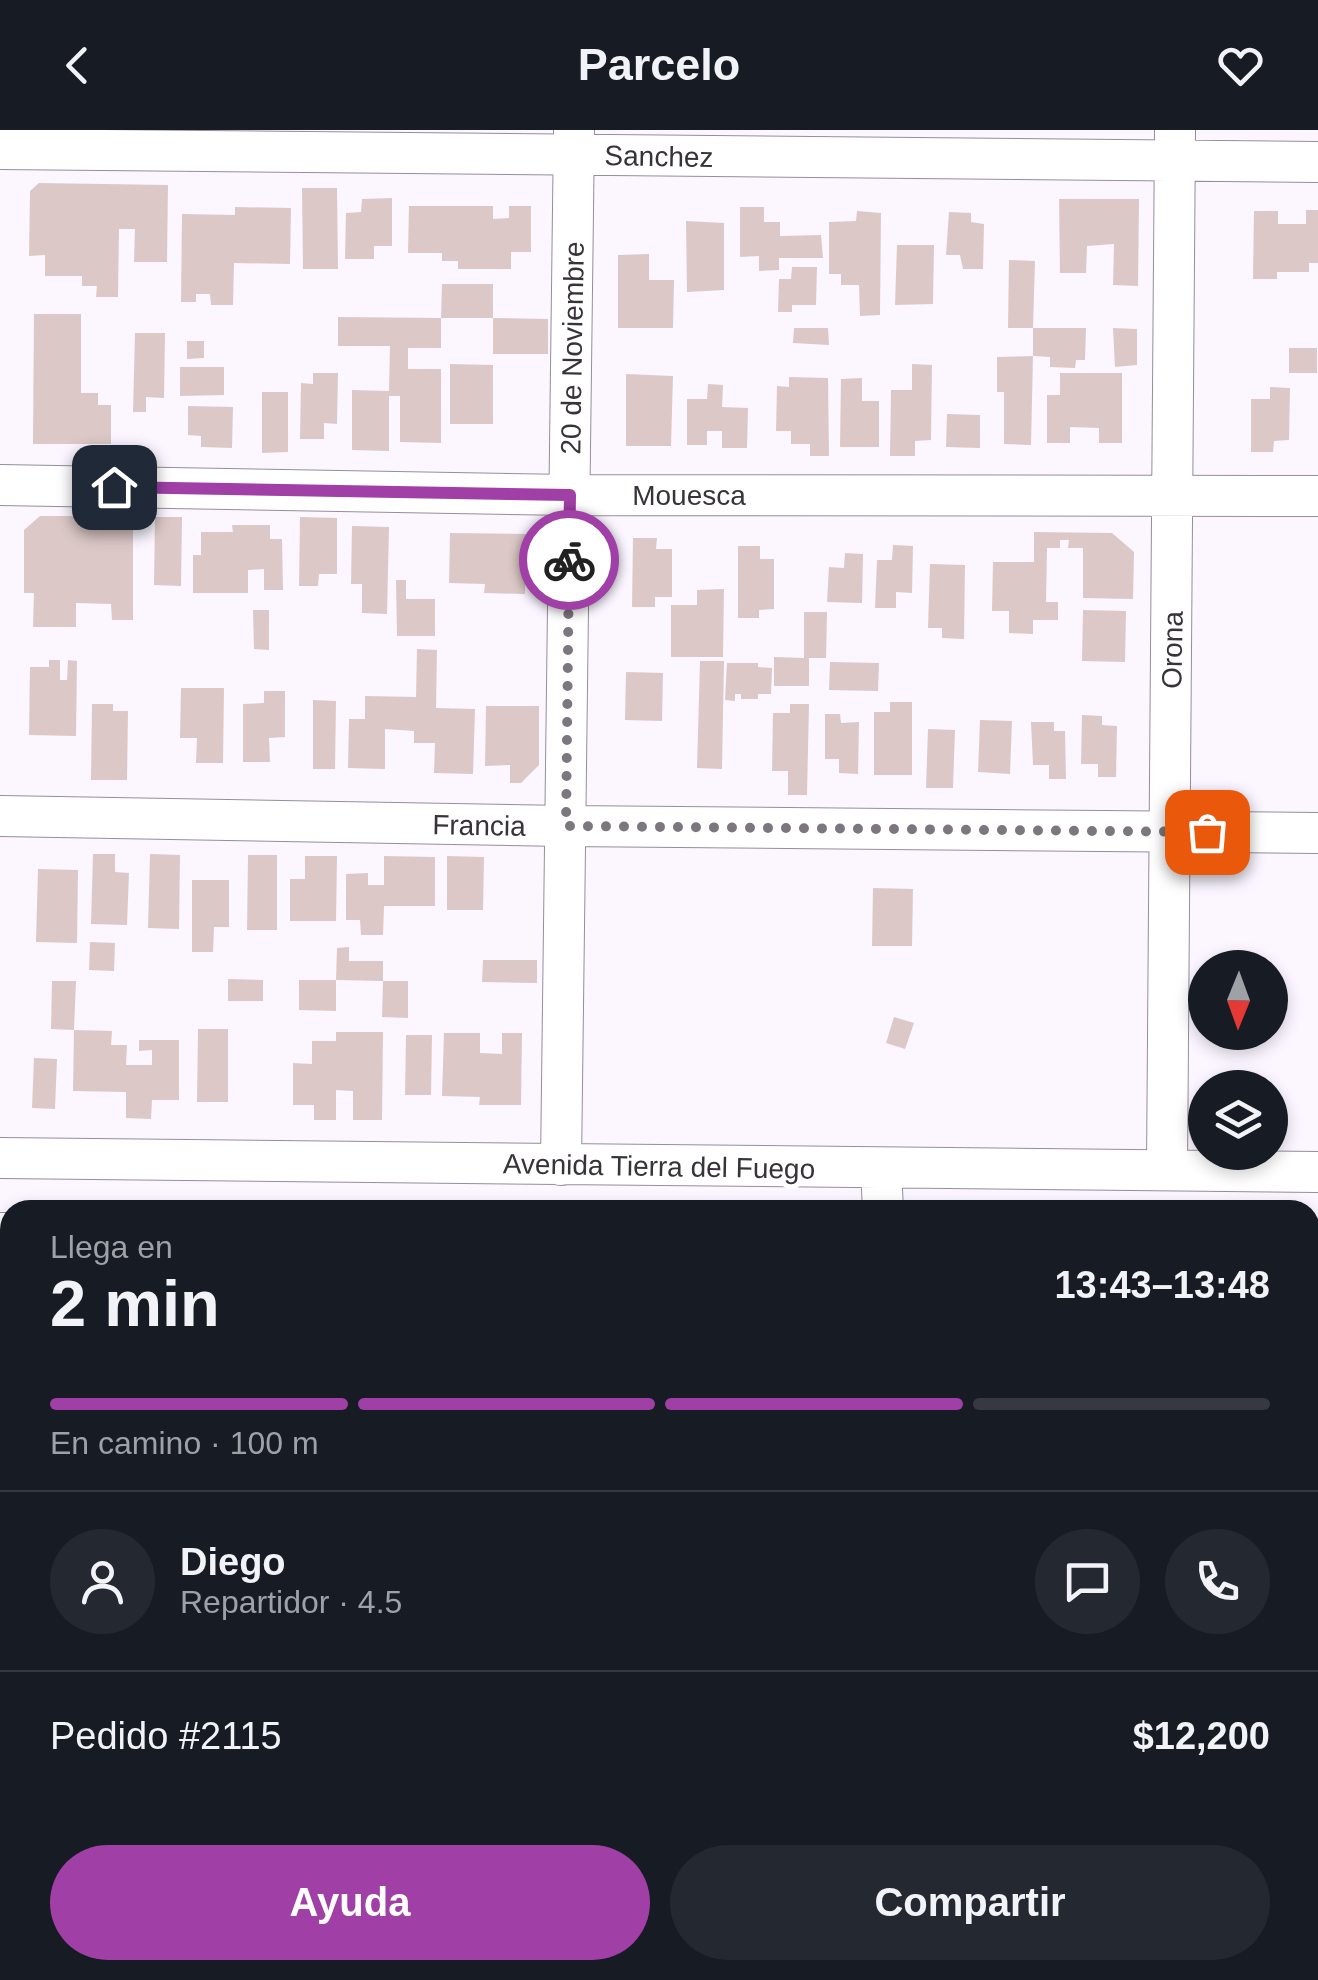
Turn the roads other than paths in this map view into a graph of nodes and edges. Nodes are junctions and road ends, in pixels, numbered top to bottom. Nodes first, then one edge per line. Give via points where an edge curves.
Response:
1 (574, 142) edge
2 (1175, 145) edge
3 (0, 149) edge
4 (1318, 162) edge
5 (0, 485) edge
6 (1173, 494) junction
7 (570, 495) junction
8 (1318, 496) edge
9 (0, 816) edge
10 (566, 826) junction
11 (1170, 831) junction
12 (1318, 833) edge
13 (0, 1158) edge
14 (561, 1165) junction
15 (882, 1168) junction
16 (1168, 1170) junction
17 (1318, 1172) edge
18 (882, 1200) edge

1 - 2 street, Sanchez
1 - 3 street, Sanchez
1 - 7 street, 20 de Noviembre
2 - 4 street, Sanchez
2 - 6 street, Orona
5 - 7 street, Mouesca
6 - 7 street, Mouesca
6 - 8 street, Mouesca
6 - 11 street, Orona
7 - 10 street, 20 de Noviembre
9 - 10 street, Francia
10 - 11 street, Francia
10 - 14 street, 20 de Noviembre
11 - 12 street, Francia
11 - 16 street, Orona
13 - 14 street, Avenida Tierra del Fuego
14 - 15 street, Avenida Tierra del Fuego
15 - 16 street, Avenida Tierra del Fuego
15 - 18 street
16 - 17 street, Avenida Tierra del Fuego

